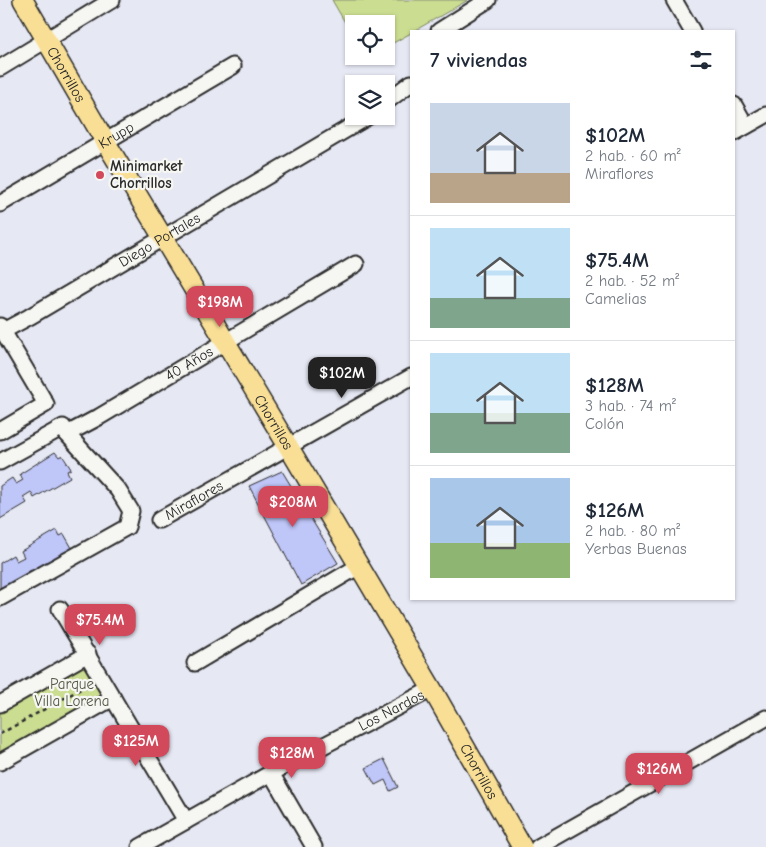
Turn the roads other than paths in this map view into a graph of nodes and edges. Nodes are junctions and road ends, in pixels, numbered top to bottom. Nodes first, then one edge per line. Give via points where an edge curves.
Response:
1 (22, 0) edge
2 (112, 0) edge
3 (488, 0) edge
4 (674, 0) edge
5 (441, 30) edge
6 (691, 30) edge
7 (46, 40) junction
8 (232, 66) dead end
9 (0, 68) edge
10 (410, 84) edge
11 (395, 95) edge
12 (735, 109) edge
13 (766, 115) edge
14 (354, 125) edge
15 (740, 130) edge
16 (104, 141) junction
17 (0, 204) edge
18 (162, 238) junction
19 (356, 264) dead end
20 (1, 328) edge
21 (225, 342) junction
22 (410, 378) edge
23 (0, 431) edge
24 (67, 434) junction
25 (288, 446) junction
26 (0, 462) edge
27 (159, 520) dead end
28 (359, 566) junction
29 (0, 598) edge
30 (60, 609) dead end
31 (88, 654) junction
32 (196, 663) dead end
33 (432, 688) junction
34 (113, 698) junction
35 (0, 704) edge
36 (766, 718) edge
37 (0, 762) edge
38 (271, 773) junction
39 (186, 820) junction
40 (140, 847) edge
41 (314, 847) edge
42 (522, 847) edge
43 (538, 847) edge

1 - 7 main road, Chorrillos
2 - 7 street
3 - 5 street
4 - 6 street
7 - 9 street
7 - 16 main road, Chorrillos
8 - 16 street, Krupp
10 - 11 street
12 - 15 street
13 - 15 street
14 - 18 street, Diego Portales
16 - 17 street, Krupp
16 - 18 main road, Chorrillos
18 - 20 street, Diego Portales via 29,317
18 - 21 main road, Chorrillos
19 - 21 street, 40 Años
20 - 23 street via 46,404
21 - 24 street, 40 Años
21 - 25 main road, Chorrillos
22 - 25 street, Miraflores
24 - 26 street via 63,427
24 - 29 street via 118,490 132,512 127,527
25 - 27 street, Miraflores
25 - 28 main road, Chorrillos
28 - 32 street
28 - 33 main road, Chorrillos
30 - 31 street
31 - 34 street
31 - 35 street
33 - 38 street, Los Nardos
33 - 42 main road, Chorrillos
34 - 37 street
34 - 39 street
36 - 43 street
38 - 39 street, Los Nardos
38 - 41 street
39 - 40 street, Los Nardos

